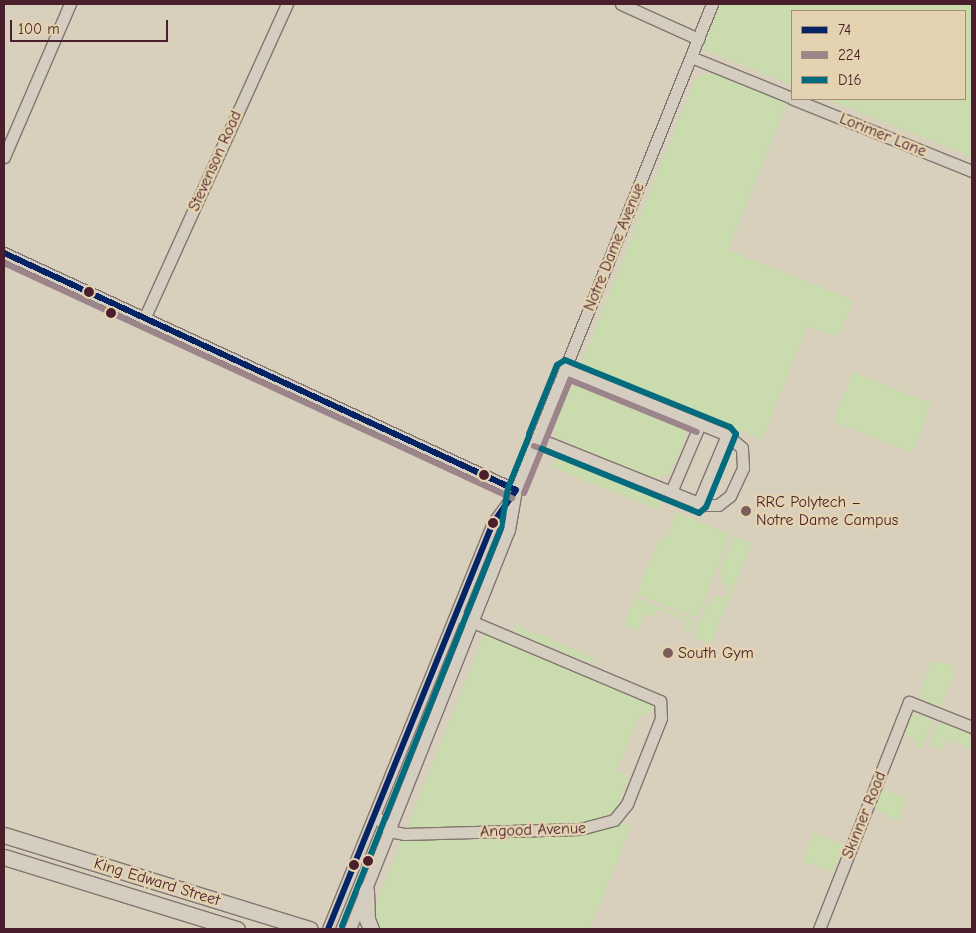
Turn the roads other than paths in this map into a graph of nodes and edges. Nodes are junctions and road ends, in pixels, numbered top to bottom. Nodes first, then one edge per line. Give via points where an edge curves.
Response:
1 (70, 4) edge
2 (287, 4) edge
3 (621, 4) edge
4 (712, 4) edge
5 (698, 39) junction
6 (690, 57) junction
7 (791, 98) edge
8 (795, 100) edge
9 (4, 157) edge
10 (972, 171) edge
11 (4, 253) edge
12 (144, 319) junction
13 (565, 369) junction
14 (700, 424) junction
15 (727, 435) junction
16 (537, 438) junction
17 (516, 490) junction
18 (671, 492) junction
19 (698, 504) junction
20 (456, 615) junction
21 (474, 622) junction
22 (434, 669) junction
23 (452, 676) junction
24 (972, 727) edge
25 (375, 815) junction
26 (390, 831) junction
27 (4, 835) edge
28 (4, 857) edge
29 (366, 890) junction
30 (237, 929) edge
31 (310, 929) edge
32 (328, 929) edge
33 (350, 929) edge
34 (371, 929) edge
35 (819, 929) edge

1 - 9 street
2 - 12 street, Stevenson Road
3 - 5 street
4 - 5 street, Notre Dame Avenue
5 - 6 street, Notre Dame Avenue
6 - 7 street, Lorimer Lane
6 - 13 street, Notre Dame Avenue
8 - 10 street, Lorimer Lane
11 - 12 street
12 - 17 street
13 - 14 street
13 - 16 street, Notre Dame Avenue
14 - 15 street
14 - 18 street
15 - 19 street
15 - 19 street via 738,442 744,454 743,468 734,490 718,505
16 - 17 street, Notre Dame Avenue
16 - 18 street
17 - 20 street, Notre Dame Avenue via 493,523
17 - 21 street, Notre Dame Avenue via 509,530
18 - 19 street
20 - 21 street, Angood Avenue
20 - 22 street, Notre Dame Avenue
21 - 23 street, Notre Dame Avenue
21 - 26 street, Angood Avenue via 660,700 661,718 633,789 619,816 595,827 404,834
22 - 23 street
22 - 25 street, Notre Dame Avenue
23 - 26 street, Notre Dame Avenue
24 - 35 street, Skinner Road via 909,702
25 - 26 street
25 - 32 street, Notre Dame Avenue
26 - 29 street, Notre Dame Avenue
27 - 31 main road, King Edward Street
28 - 30 main road, King Edward Street
29 - 33 street, Notre Dame Avenue
29 - 34 main road

